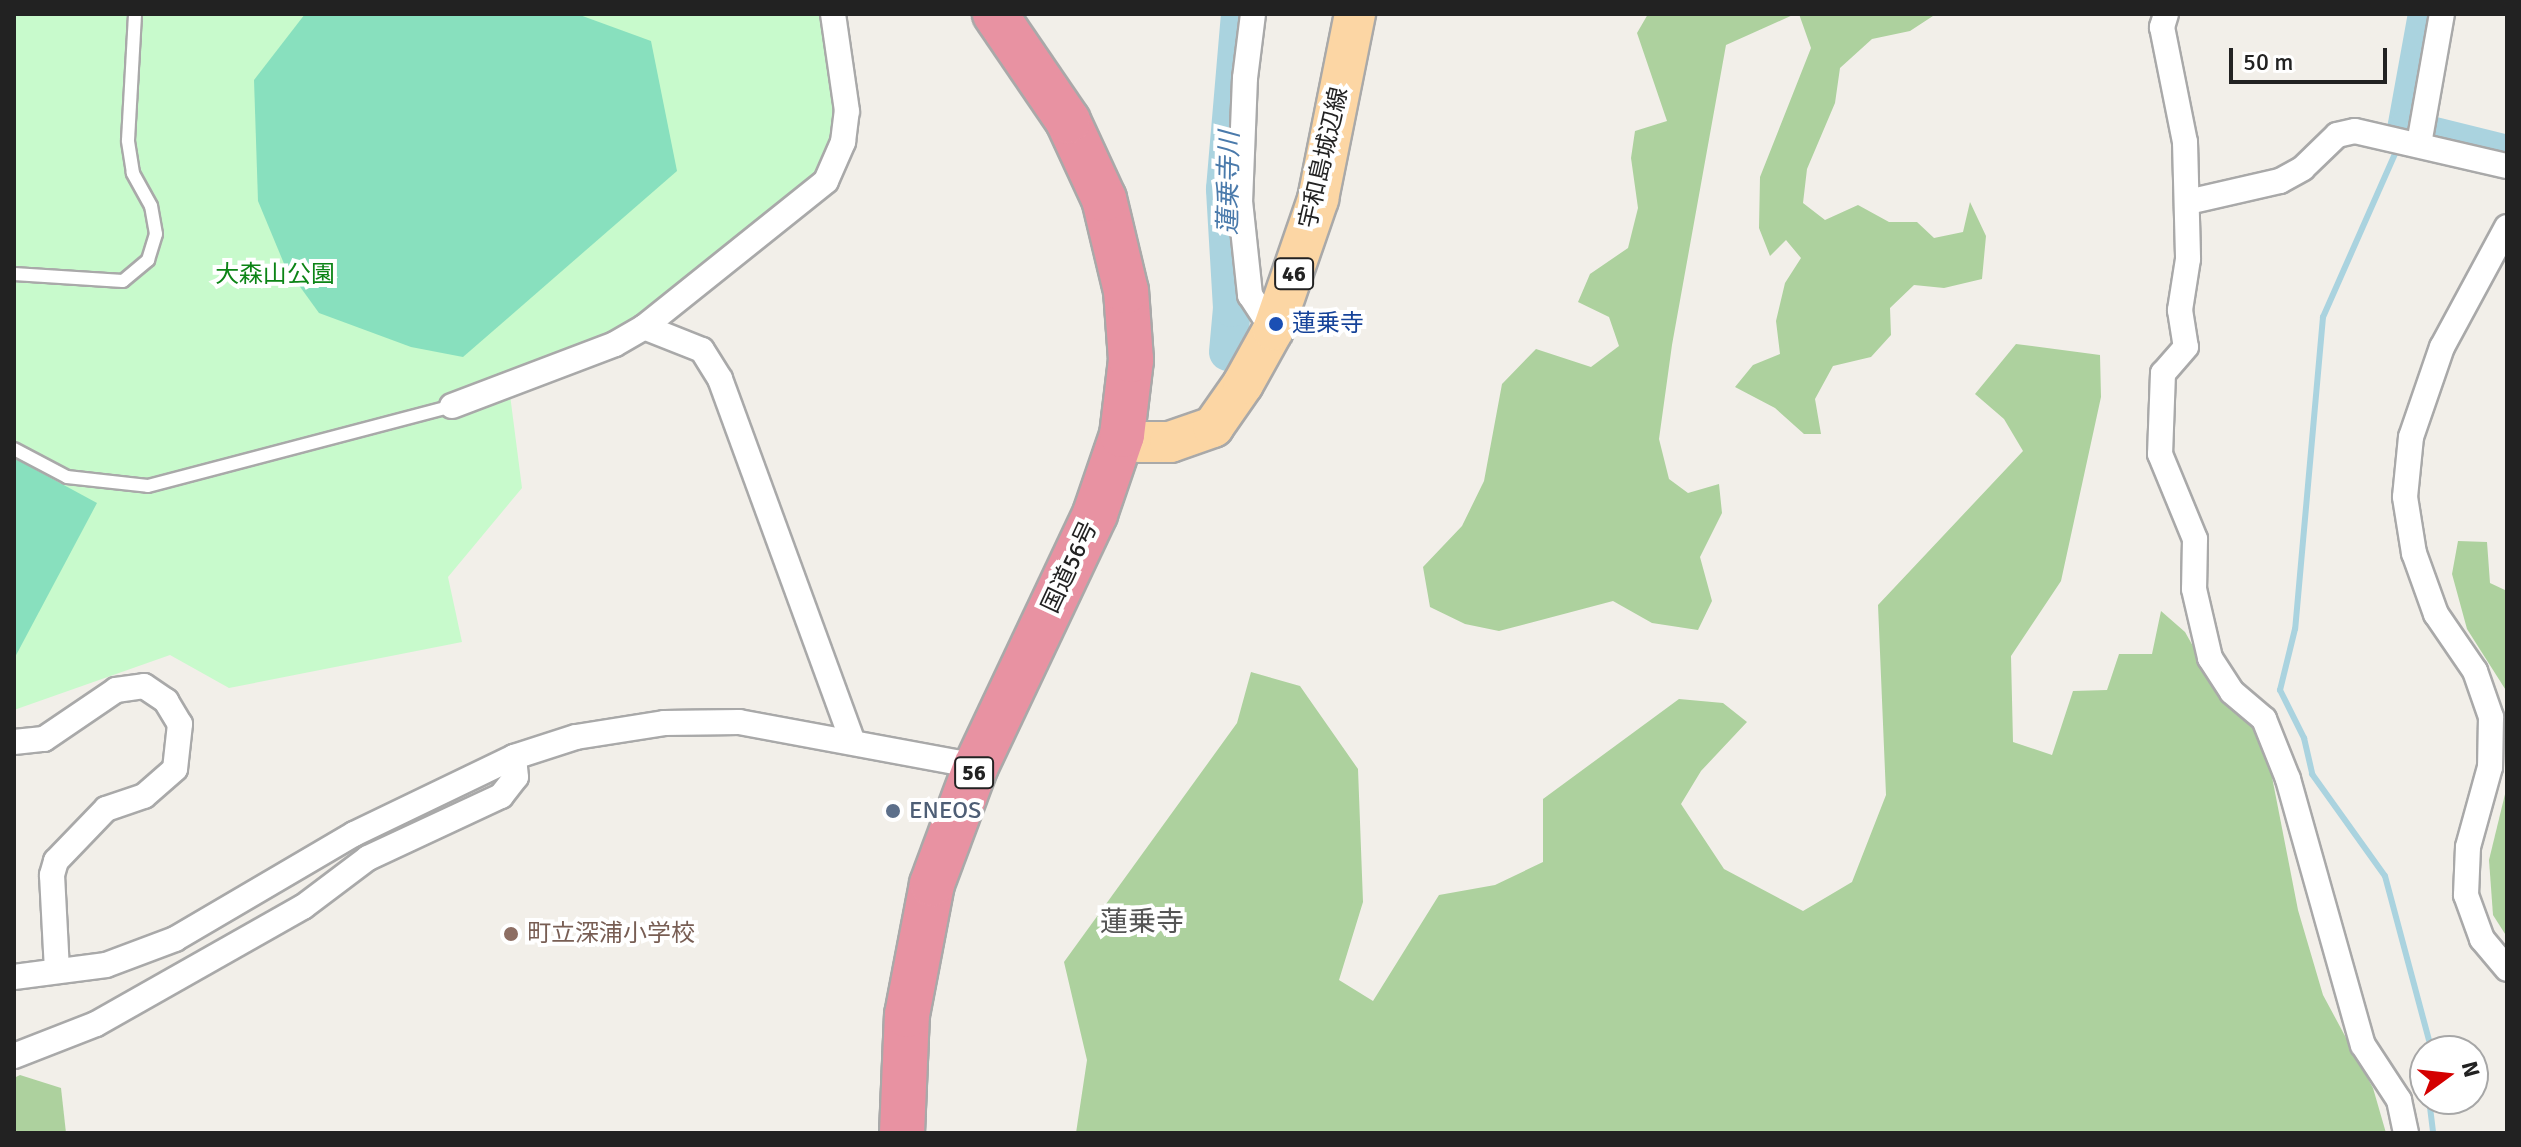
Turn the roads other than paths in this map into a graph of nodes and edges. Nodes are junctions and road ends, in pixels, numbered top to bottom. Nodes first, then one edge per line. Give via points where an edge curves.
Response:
1 (135, 14) edge
2 (833, 14) edge
3 (995, 14) edge
4 (1253, 14) edge
5 (1355, 14) edge
6 (2166, 14) edge
7 (2442, 14) edge
8 (2419, 144) junction
9 (2507, 166) edge
10 (2188, 202) junction
11 (2507, 227) edge
12 (14, 274) edge
13 (644, 327) junction
14 (1273, 330) junction
15 (452, 406) joint
16 (1122, 435) junction
17 (14, 449) edge
18 (852, 740) junction
19 (14, 742) edge
20 (514, 757) junction
21 (976, 766) junction
22 (2507, 969) edge
23 (57, 970) junction
24 (14, 977) edge
25 (14, 1056) edge
26 (902, 1133) edge
27 (2406, 1133) edge

1 - 12 lane via 128,140 133,173 151,206 156,234 148,260 123,281
2 - 13 street via 847,111 843,142 826,181
3 - 16 highway, 国道56号 / 56 via 1068,121 1104,199 1126,291 1131,360
4 - 14 street via 1240,201 1250,295
5 - 14 main road, 宇和島城辺線 / 46 via 1318,199
6 - 10 street via 2162,27 2185,142
7 - 8 street
8 - 9 street
8 - 10 street via 2355,131 2337,135 2303,168 2280,181
10 - 27 street via 2180,310 2186,347 2163,373 2160,454 2195,539 2194,589 2210,658 2232,692 2264,719 2288,779 2330,946 2363,1045 2399,1100
11 - 22 street via 2442,347 2411,437 2405,497 2414,553 2436,614 2475,671 2491,717 2490,767 2468,847 2466,895 2482,939
13 - 15 street via 615,344
13 - 18 street via 702,350 720,379
14 - 16 main road, 宇和島城辺線 / 46 via 1213,427 1170,442 1141,442
15 - 17 lane via 148,486 67,477
16 - 21 highway, 国道56号 / 56 via 1095,514
18 - 20 street via 739,722 664,723 576,737
18 - 21 street
19 - 23 street via 44,739 116,690 144,686 166,701 180,724 175,769 144,796 106,809 56,861 52,875
20 - 23 street via 354,834 175,939 106,965
20 - 25 street via 516,777 501,796 368,858 303,907 96,1024
21 - 26 highway, 国道56号 / 56 via 932,884 907,1015
23 - 24 street

